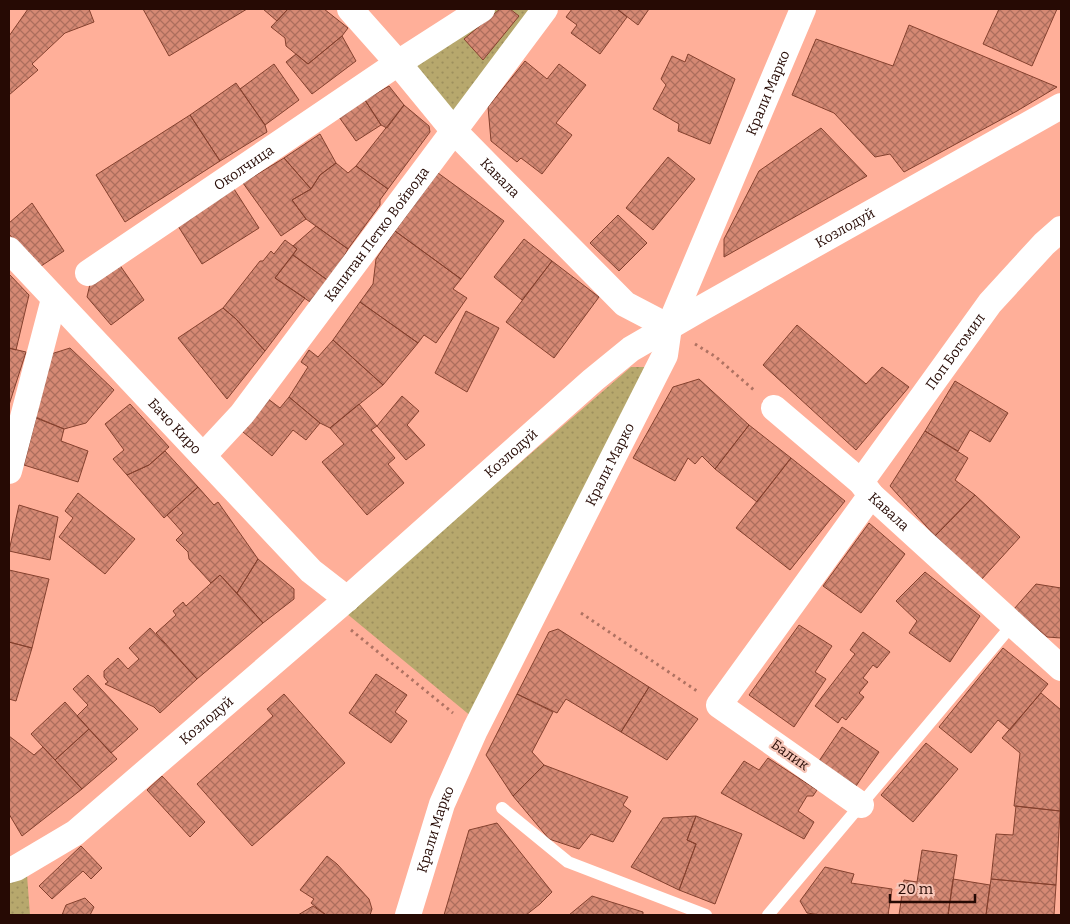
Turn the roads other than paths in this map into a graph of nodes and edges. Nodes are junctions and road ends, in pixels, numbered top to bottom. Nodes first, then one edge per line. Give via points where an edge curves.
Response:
1 (350, 9) edge
2 (482, 9) edge
3 (545, 9) edge
4 (803, 9) edge
5 (398, 63) junction
6 (1061, 106) edge
7 (453, 130) junction
8 (1061, 229) edge
9 (9, 250) edge
10 (88, 273) dead end
11 (54, 299) junction
12 (669, 327) junction
13 (774, 408) road end
14 (203, 456) junction
15 (9, 471) edge
16 (866, 489) junction
17 (338, 606) junction
18 (1012, 625) junction
19 (1061, 668) edge
20 (719, 705) joint
21 (861, 805) junction
22 (502, 808) dead end
23 (9, 870) edge
24 (408, 915) edge
25 (706, 915) edge
26 (768, 915) edge

1 - 5 street, Кавала
2 - 5 street, Околчица
3 - 7 street, Капитан Петко Войвода
4 - 12 street, Крали Марко
5 - 7 street, Кавала
5 - 10 street, Околчица
6 - 12 street, Козлодуй
7 - 12 street, Кавала via 625,304
7 - 14 street, Капитан Петко Войвода via 242,414
8 - 16 street, Поп Богомил via 990,303
9 - 11 street, Бачо Киро
11 - 14 street, Бачо Киро
11 - 15 street
12 - 17 street, Козлодуй via 631,349 593,380
12 - 24 street, Крали Марко via 665,355 475,730 442,804
13 - 16 street, Кавала
14 - 17 street, Бачо Киро via 311,571
16 - 18 street, Кавала
16 - 20 street, Поп Богомил
17 - 23 street, Козлодуй via 75,833
18 - 19 street, Кавала
18 - 21 lane
20 - 21 street, Балик
21 - 26 lane
22 - 25 lane via 568,862

